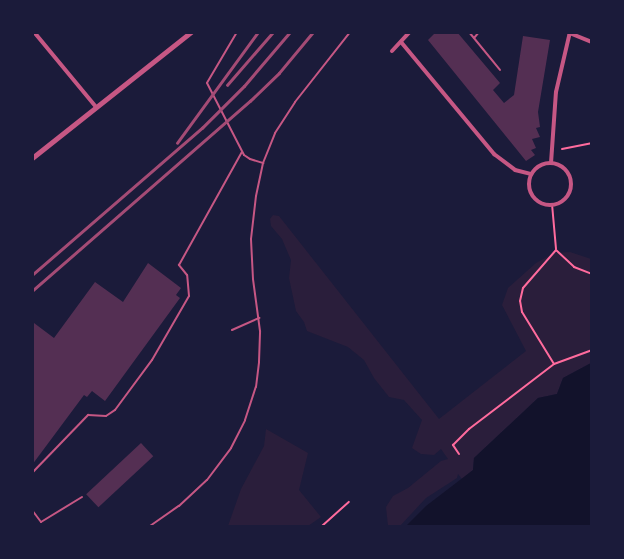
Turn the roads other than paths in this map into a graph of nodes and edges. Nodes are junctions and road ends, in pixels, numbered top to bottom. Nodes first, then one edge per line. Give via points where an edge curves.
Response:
1 (34, 32) edge
2 (180, 32) edge
3 (190, 32) edge
4 (237, 32) edge
5 (350, 32) edge
6 (410, 32) edge
7 (470, 32) edge
8 (478, 32) edge
9 (569, 33) edge
10 (184, 38) junction
11 (474, 38) junction
12 (401, 42) junction
13 (592, 42) edge
14 (392, 51) dead end
15 (500, 70) dead end
16 (96, 108) junction
17 (242, 152) junction
18 (32, 158) edge
19 (263, 163) junction
20 (551, 163) junction
21 (531, 174) junction
22 (259, 318) junction
23 (232, 330) dead end
24 (32, 473) edge
25 (82, 497) dead end
26 (32, 510) edge
27 (150, 526) edge

1 - 16 street
2 - 10 lane
3 - 10 street
4 - 17 lane via 207,83
5 - 19 lane via 281,124
6 - 12 street
7 - 11 lane
8 - 11 lane
9 - 13 street
9 - 20 street via 556,92
10 - 16 street
11 - 15 lane
12 - 14 street
12 - 21 street via 494,154 515,170
16 - 18 street
17 - 19 lane
17 - 24 lane via 179,265 187,275 189,296 152,360 115,410 106,416 88,415
19 - 22 lane via 251,239
20 - 21 street via 539,166
20 - 21 street via 566,170 570,184 564,199 552,204 543,203 532,194
22 - 23 lane
22 - 27 lane via 257,380 237,438 198,489
25 - 26 lane via 41,522

